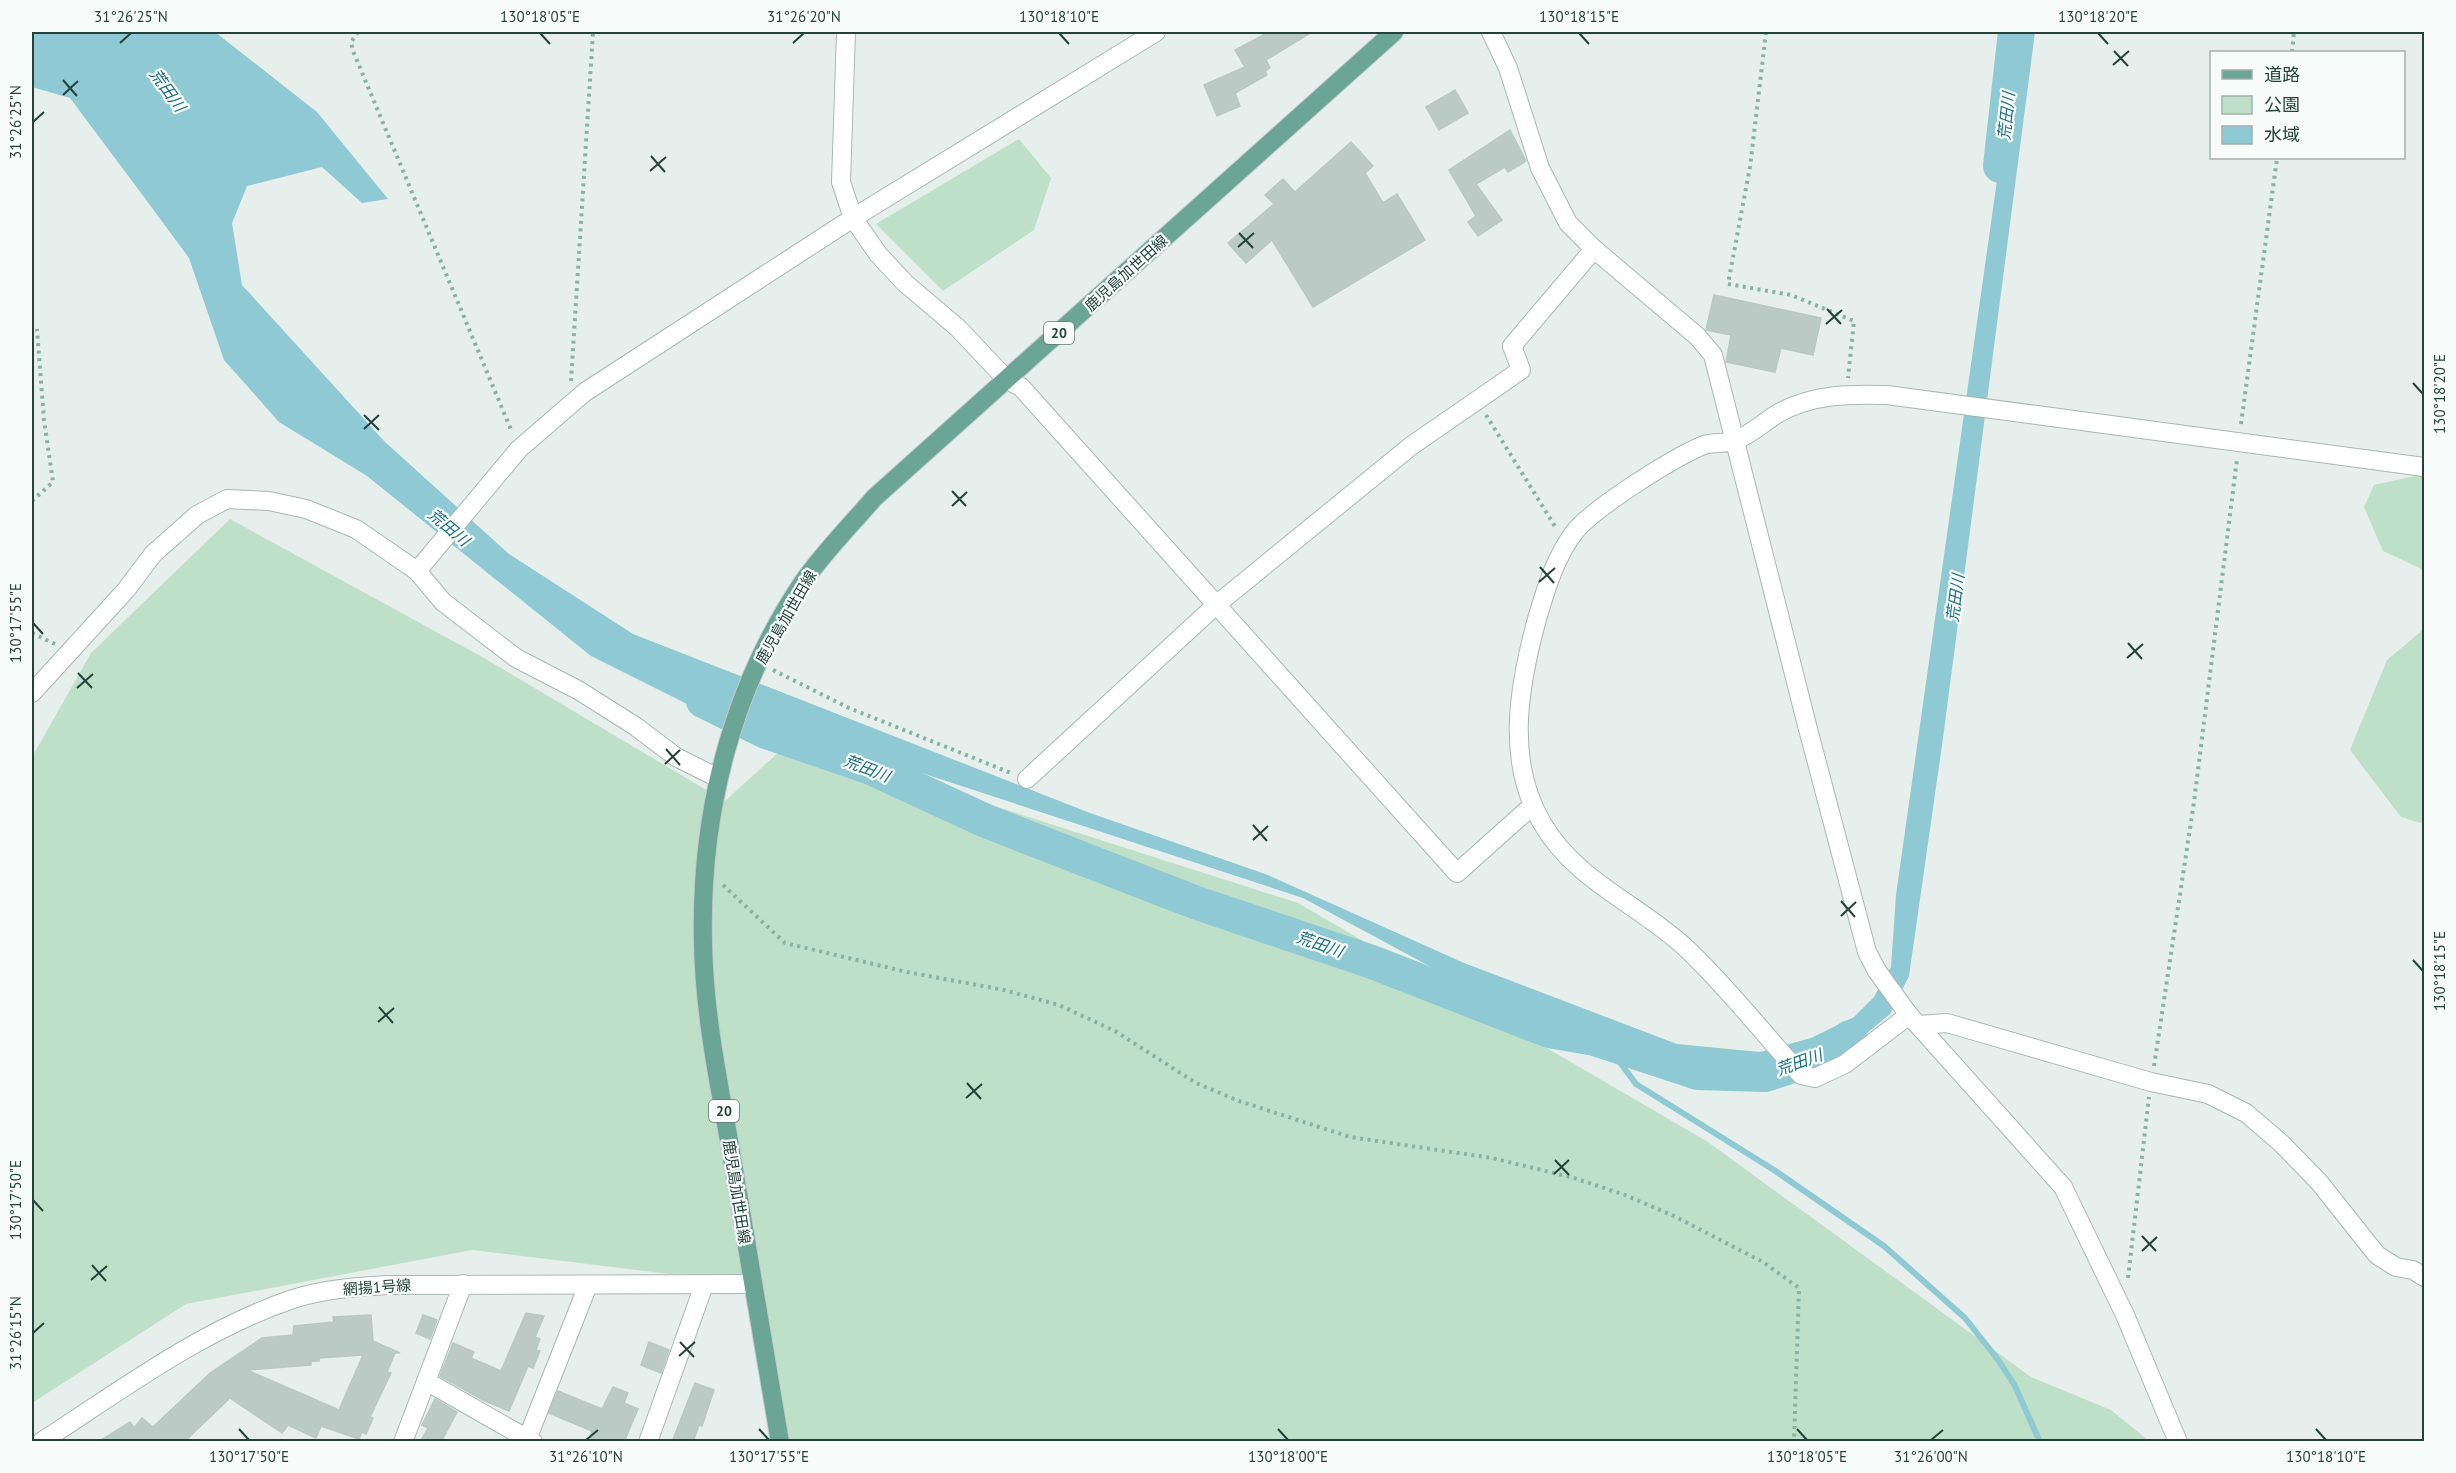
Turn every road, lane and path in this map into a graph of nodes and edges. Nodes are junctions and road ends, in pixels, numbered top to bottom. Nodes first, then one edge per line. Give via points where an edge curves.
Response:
1 (358, 32) edge
2 (593, 32) edge
3 (846, 32) edge
4 (1156, 32) edge
5 (1394, 32) edge
6 (1491, 32) edge
7 (1766, 32) edge
8 (2294, 32) edge
9 (2292, 51) edge
10 (2277, 159) edge
11 (853, 218) junction
12 (1594, 249) junction
13 (37, 329) dead end
14 (1007, 380) junction
15 (1846, 394) junction
16 (1478, 401) junction
17 (570, 404) junction
18 (1735, 441) junction
19 (2239, 444) junction
20 (519, 449) junction
21 (2424, 467) edge
22 (32, 501) edge
23 (1566, 544) junction
24 (417, 571) junction
25 (1216, 605) junction
26 (32, 633) edge
27 (70, 650) junction
28 (759, 662) junction
29 (32, 693) edge
30 (718, 778) junction
31 (1027, 779) joint
32 (1533, 805) junction
33 (704, 866) junction
34 (1912, 1017) junction
35 (2151, 1082) junction
36 (2424, 1277) edge
37 (2128, 1282) dead end
38 (463, 1284) junction
39 (753, 1284) junction
40 (588, 1285) junction
41 (704, 1286) junction
42 (426, 1381) junction
43 (50, 1440) edge
44 (529, 1440) edge
45 (403, 1442) edge
46 (648, 1442) edge
47 (780, 1442) edge
48 (1794, 1442) edge
49 (2178, 1442) edge

1 - 20 path via 351,42 353,51
2 - 17 path
3 - 11 street via 840,182
4 - 11 street
5 - 14 main road, 鹿児島加世田線 / 20
6 - 12 street via 1508,68 1540,168 1568,223
7 - 15 path via 1750,167 1728,284 1791,295 1854,321
8 - 9 path
10 - 19 path
11 - 14 street via 905,283 958,328
11 - 17 street
12 - 16 street via 1512,346 1521,370
12 - 18 street via 1697,336 1713,355
13 - 22 path via 53,482
14 - 25 street via 1021,387
14 - 28 main road, 鹿児島加世田線 / 20 via 874,498 829,548 803,583
15 - 18 street via 1806,401 1779,412
15 - 19 street via 1887,395
16 - 23 path
16 - 25 street via 1411,446
17 - 20 street
18 - 23 street via 1705,444 1642,481 1593,514
18 - 34 street via 1867,952 1876,971
19 - 21 street
19 - 35 path via 2194,802
20 - 24 street
23 - 32 street via 1542,603 1521,682 1520,758
24 - 27 street via 356,529 306,509 269,501 227,499 197,514 153,554 126,590
24 - 30 street via 443,602 516,658 578,690 676,757
25 - 31 street
25 - 32 street via 1457,873
26 - 27 path
27 - 29 street
28 - 30 main road, 鹿児島加世田線 / 20
28 - 31 path via 849,708
30 - 33 main road, 鹿児島加世田線 / 20
32 - 34 street via 1557,845 1577,866 1688,950 1801,1075 1815,1078 1845,1064
33 - 39 main road, 鹿児島加世田線 / 20 via 703,945 711,1031
33 - 48 path via 785,944 1059,1005 1115,1031 1196,1083 1239,1101 1350,1137 1492,1158 1574,1178 1674,1215 1763,1262 1799,1288
34 - 35 street via 1947,1023
34 - 49 street via 2063,1187 2125,1315
35 - 36 street via 2208,1094 2246,1113 2319,1182 2377,1255
35 - 37 path
38 - 40 street, 網揚1号線
38 - 42 street
38 - 43 street, 網揚1号線 via 351,1287 292,1299 239,1321 194,1346
39 - 41 street, 網揚1号線
39 - 47 main road, 鹿児島加世田線 / 20
40 - 41 street, 網揚1号線
40 - 44 street
41 - 46 street
42 - 44 street
42 - 45 street

